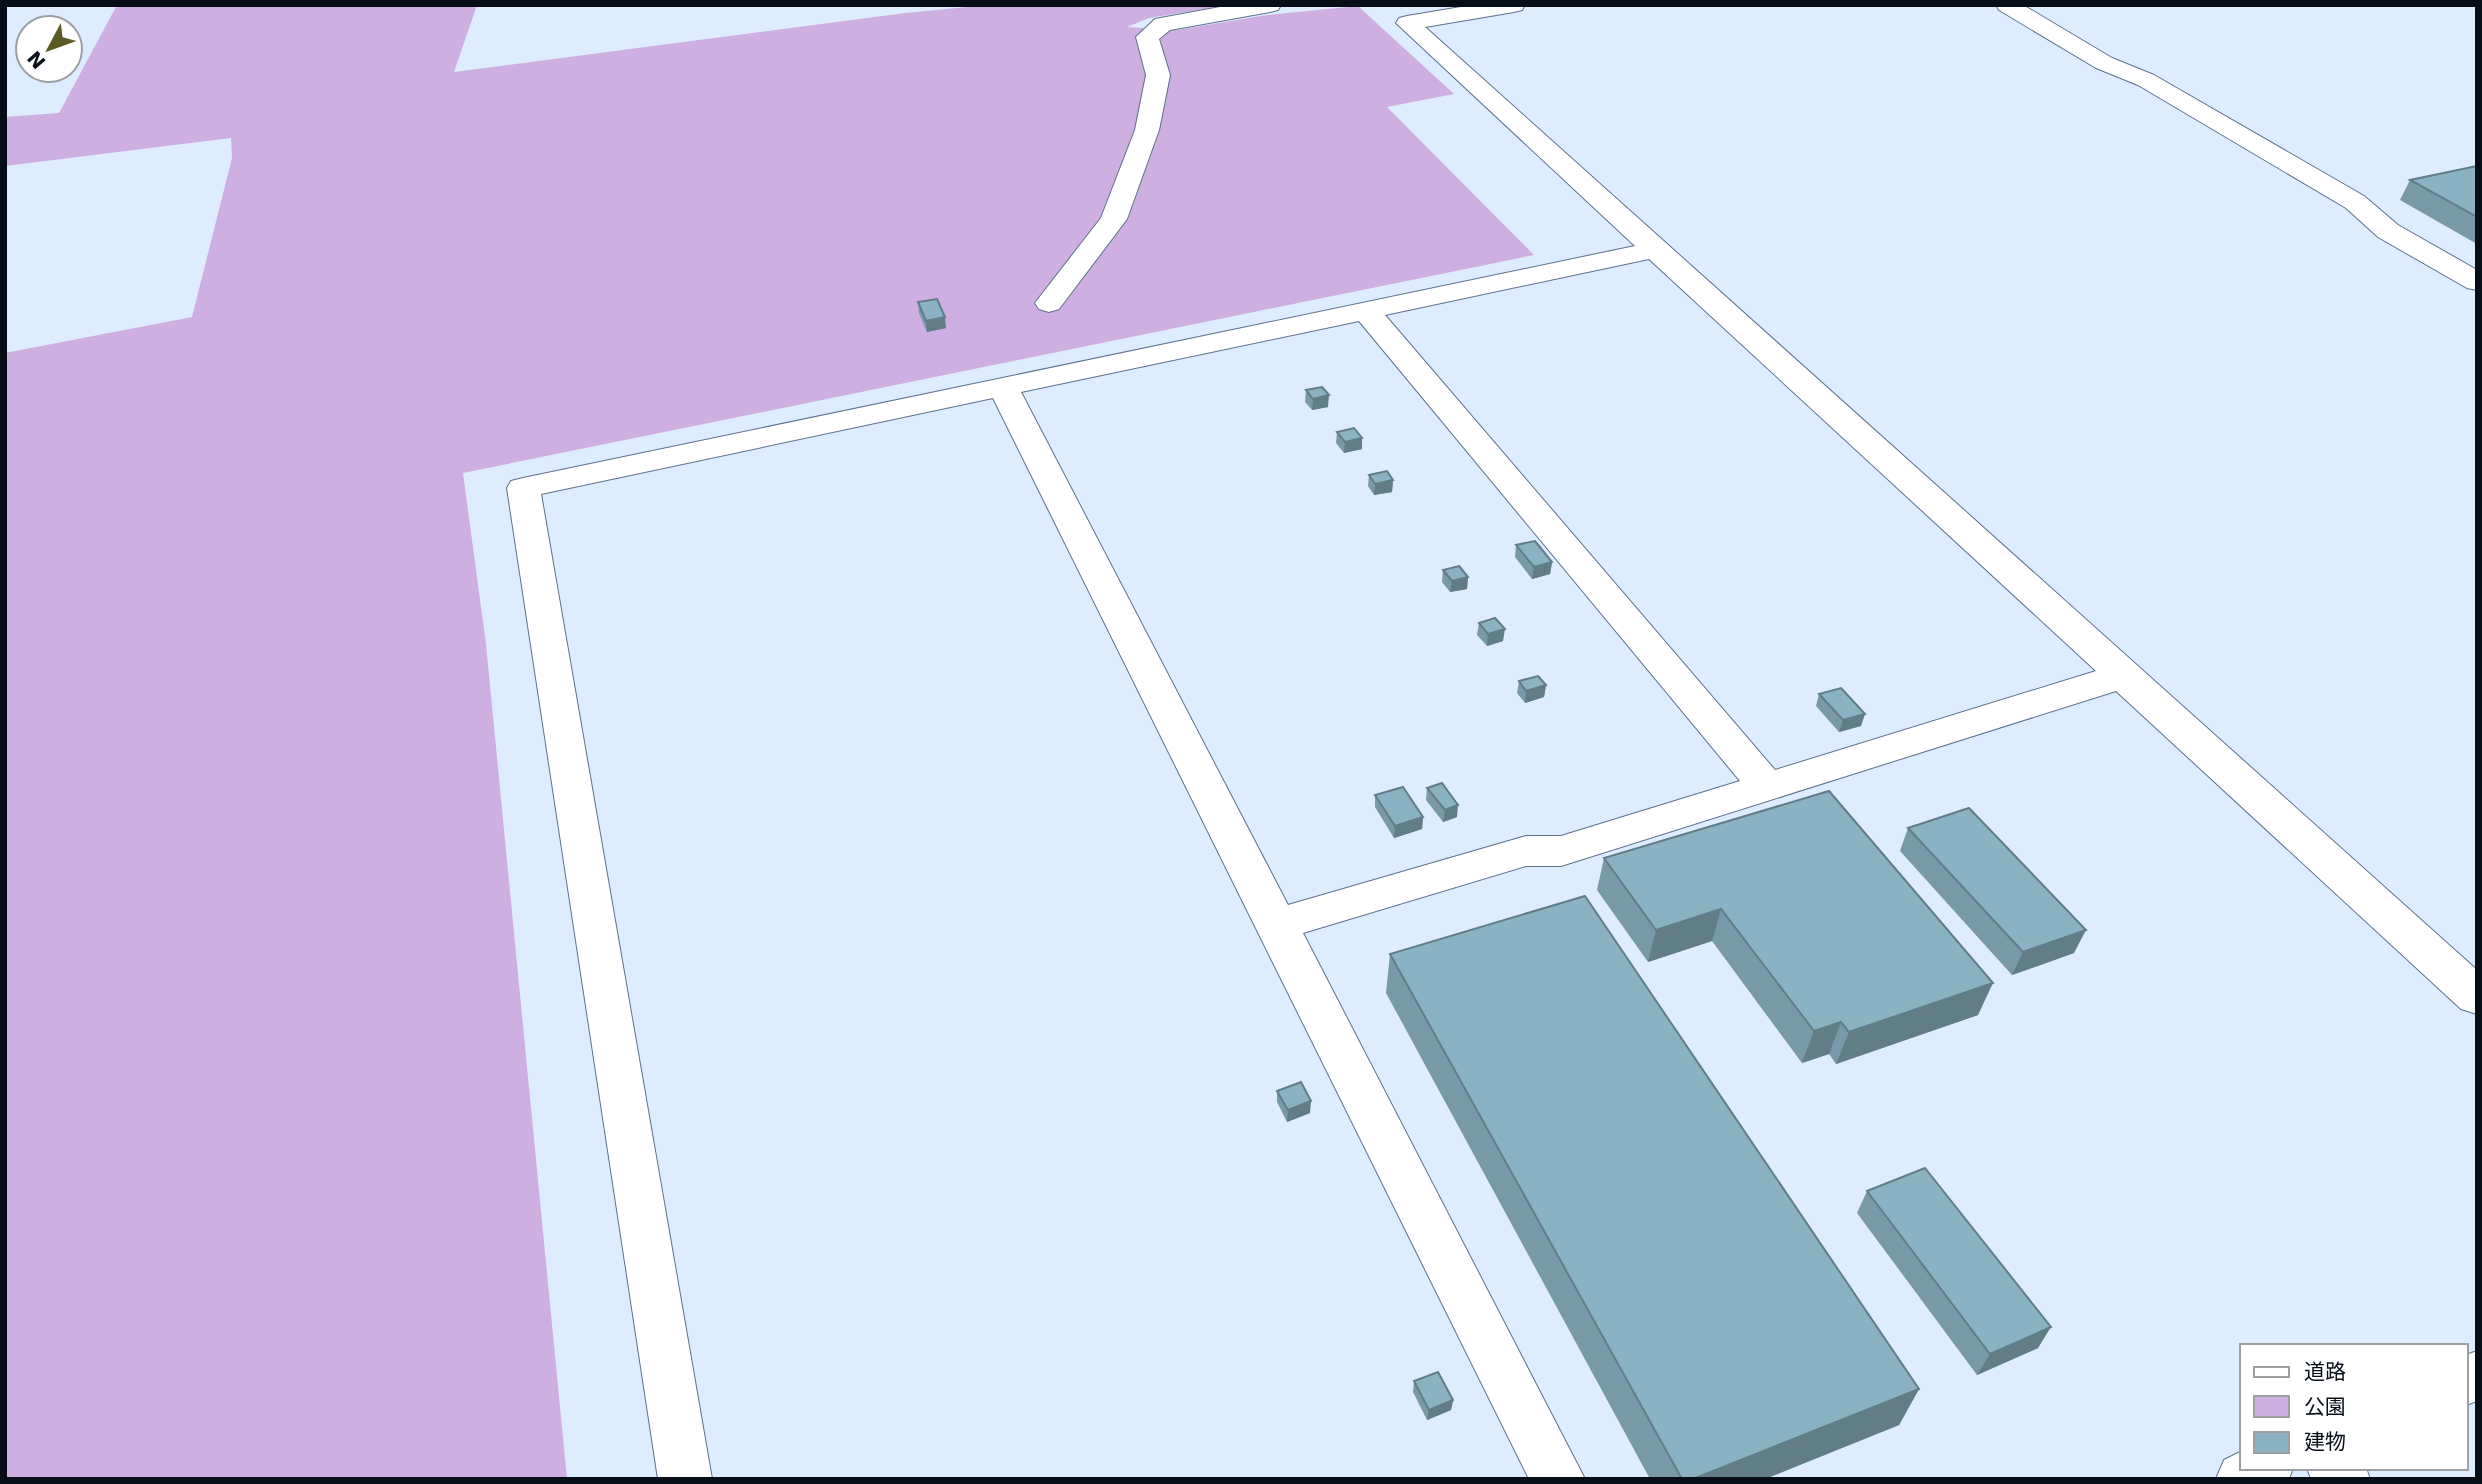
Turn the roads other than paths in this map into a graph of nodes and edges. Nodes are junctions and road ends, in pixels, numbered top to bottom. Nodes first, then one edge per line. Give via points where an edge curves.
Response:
1 (1270, 5) edge
2 (1514, 5) edge
3 (2007, 5) edge
4 (1654, 250) junction
5 (2472, 276) edge
6 (1049, 303) dead end
7 (1365, 310) junction
8 (1002, 386) junction
9 (2122, 676) junction
10 (1768, 788) junction
11 (1275, 925) junction
12 (2477, 997) edge
13 (2262, 1470) edge
14 (685, 1479) edge
15 (1558, 1479) edge
16 (2243, 1479) edge

1 - 6 lane via 1163,24 1147,37 1158,75 1147,130 1119,206 1114,219
2 - 4 lane via 1407,23
3 - 5 lane via 2104,63 2146,80 2343,195 2388,231
4 - 7 lane
4 - 9 lane
7 - 8 lane
7 - 10 lane
8 - 11 lane
8 - 14 lane via 523,488
9 - 10 lane
9 - 12 lane
10 - 11 lane via 1561,851 1526,852
11 - 15 lane
13 - 16 lane

